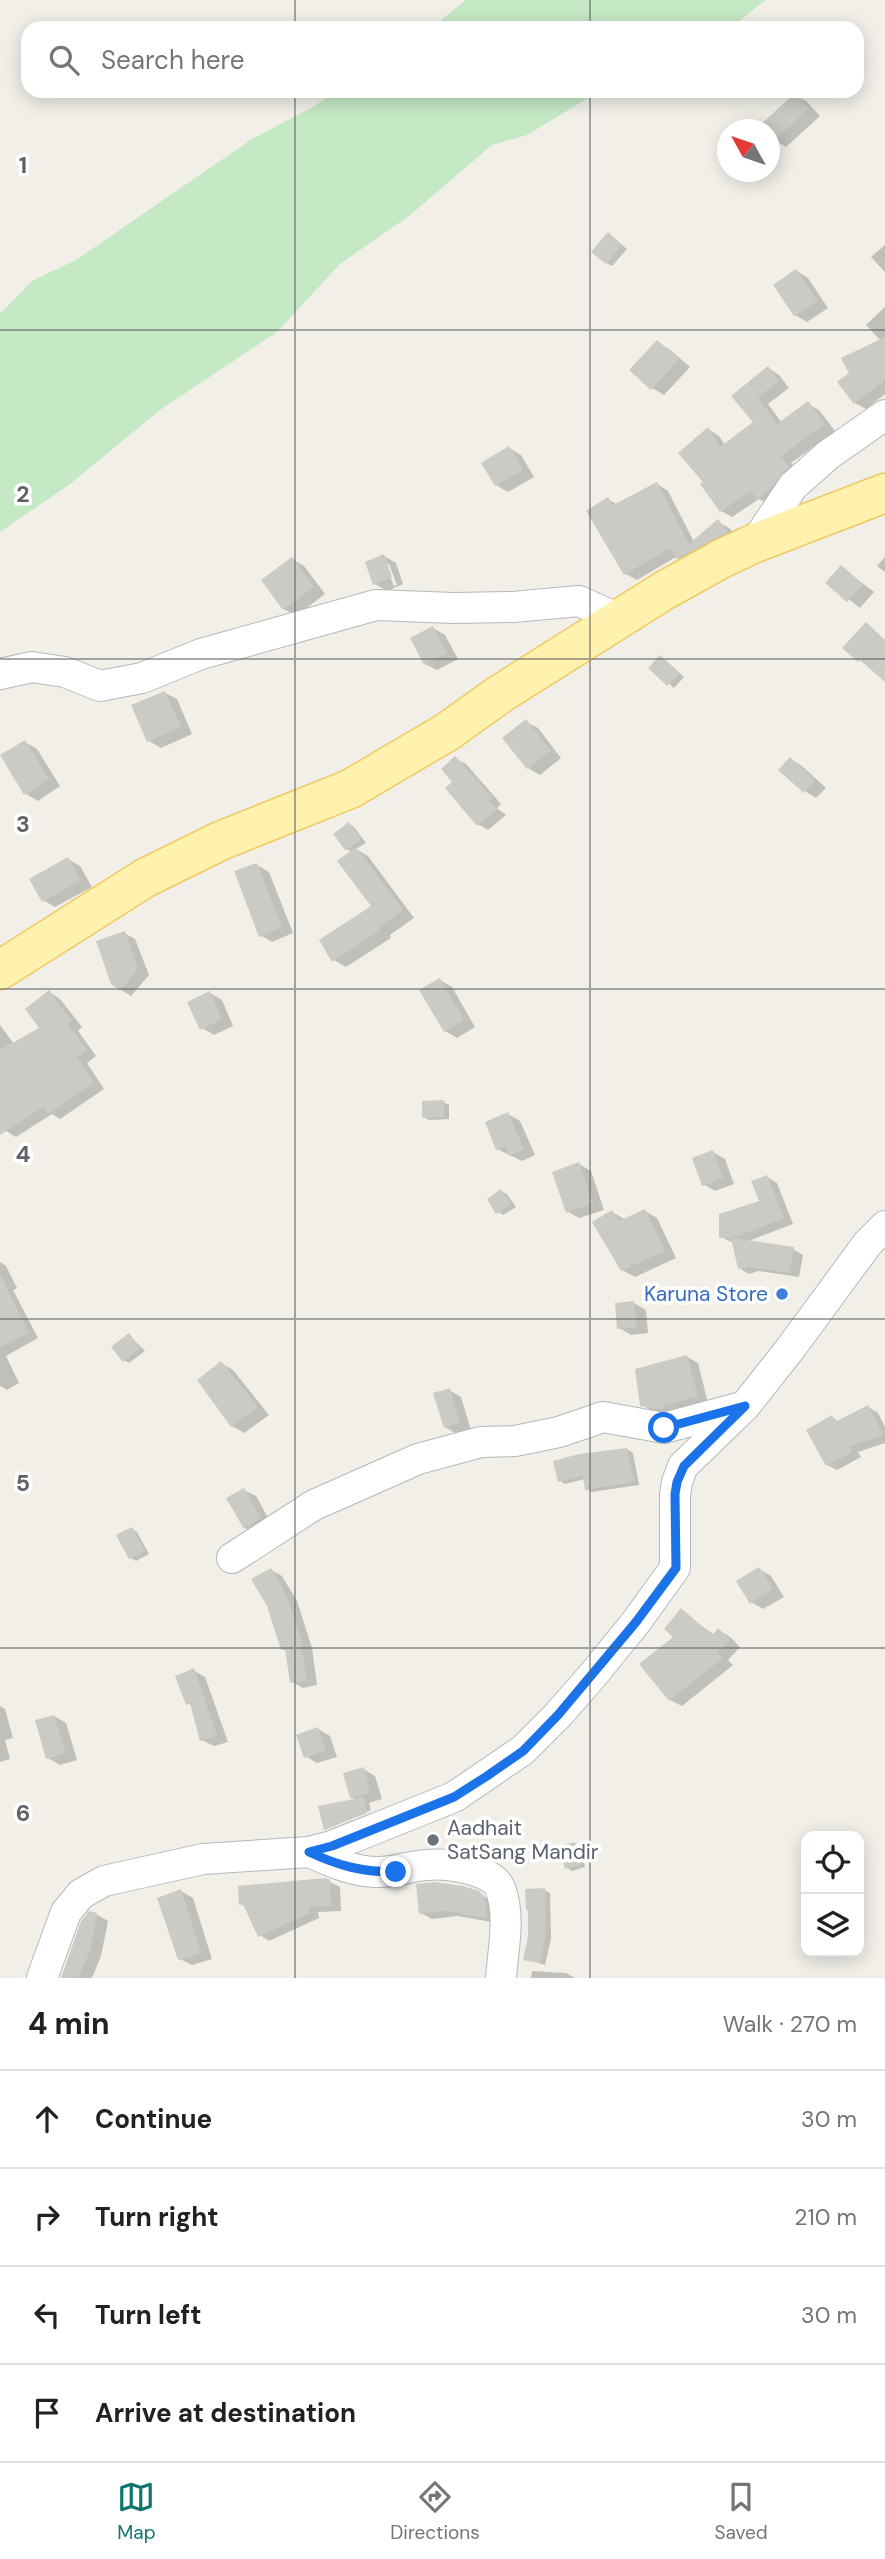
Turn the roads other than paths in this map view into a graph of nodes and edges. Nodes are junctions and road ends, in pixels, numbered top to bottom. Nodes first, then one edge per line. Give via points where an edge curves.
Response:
1 (885, 415) edge
2 (885, 493) edge
3 (755, 543) junction
4 (619, 619) junction
5 (0, 674) edge
6 (0, 970) edge
7 (885, 1226) edge
8 (745, 1406) junction
9 (232, 1558) dead end
10 (309, 1852) junction
11 (42, 1978) edge
12 (501, 1978) edge

1 - 3 street via 793,486
2 - 3 main road
3 - 4 main road
4 - 5 street via 579,601 513,607 376,605 201,654 142,678 100,686 65,672 32,667
4 - 6 main road via 447,733 350,789 220,841 145,878
7 - 8 street via 867,1243
8 - 9 street via 664,1428 603,1417 559,1432 481,1442 418,1459 314,1505
8 - 10 street via 684,1466 677,1482 676,1568 636,1622 523,1751 454,1797
10 - 11 street via 203,1859 104,1881 81,1894 66,1912
10 - 12 street via 338,1865 372,1872 428,1864 482,1871 499,1885 506,1913

